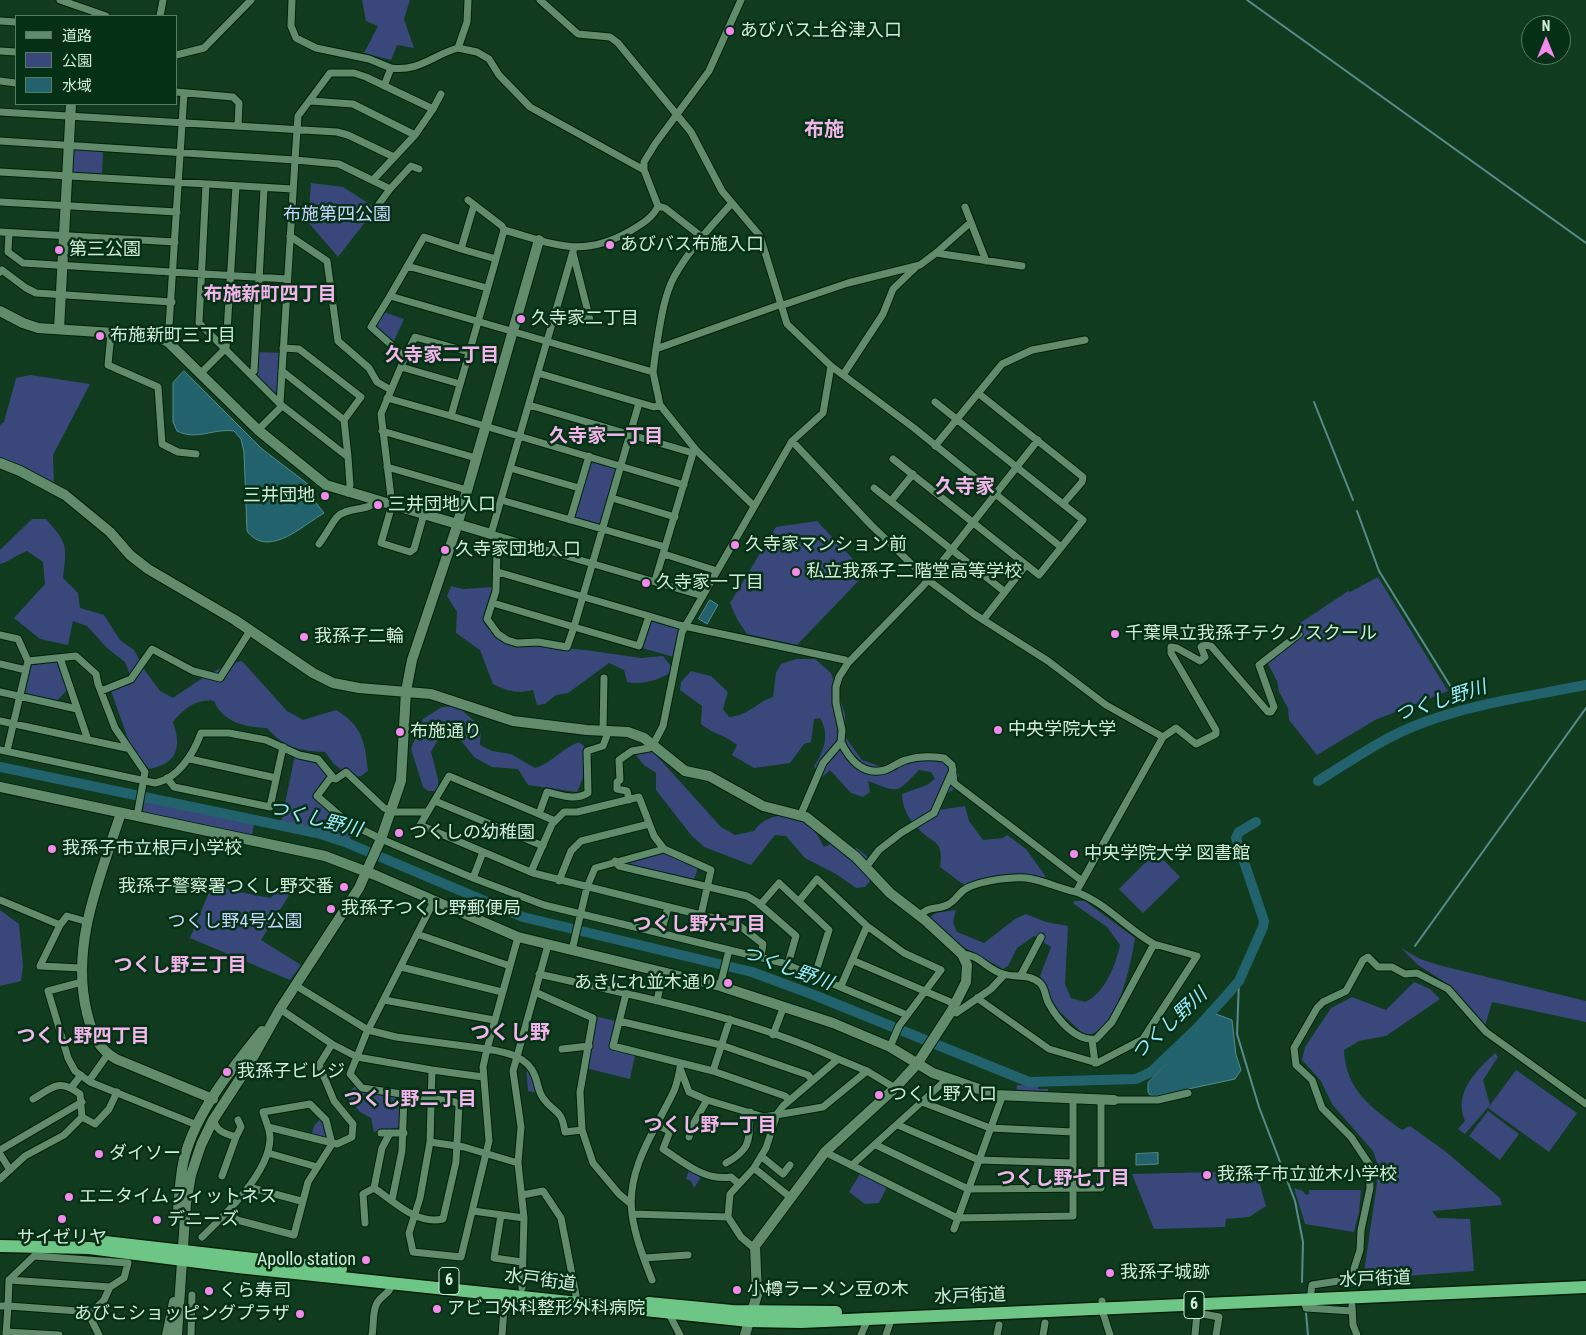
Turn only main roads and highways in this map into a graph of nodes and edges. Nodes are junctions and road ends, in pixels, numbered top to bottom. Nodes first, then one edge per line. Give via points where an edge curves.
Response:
1 (0, 1238) edge
2 (0, 1246) edge
3 (179, 1255) junction
4 (1586, 1279) edge
5 (1586, 1287) edge
6 (1308, 1297) junction
7 (1102, 1305) junction
8 (751, 1317) junction

1 - 3 highway, 水戸街道 / 6 via 90,1240
2 - 3 highway, 水戸街道 / 6 via 61,1246
3 - 8 highway, 水戸街道 / 6 via 522,1288
3 - 8 highway, 水戸街道 / 6 via 670,1314
4 - 6 highway, 水戸街道 / 6
5 - 6 highway, 水戸街道 / 6
6 - 7 highway, 水戸街道 / 6
6 - 7 highway, 水戸街道 / 6 via 1197,1309
7 - 8 highway, 水戸街道 / 6
7 - 8 highway, 水戸街道 / 6 via 892,1318

